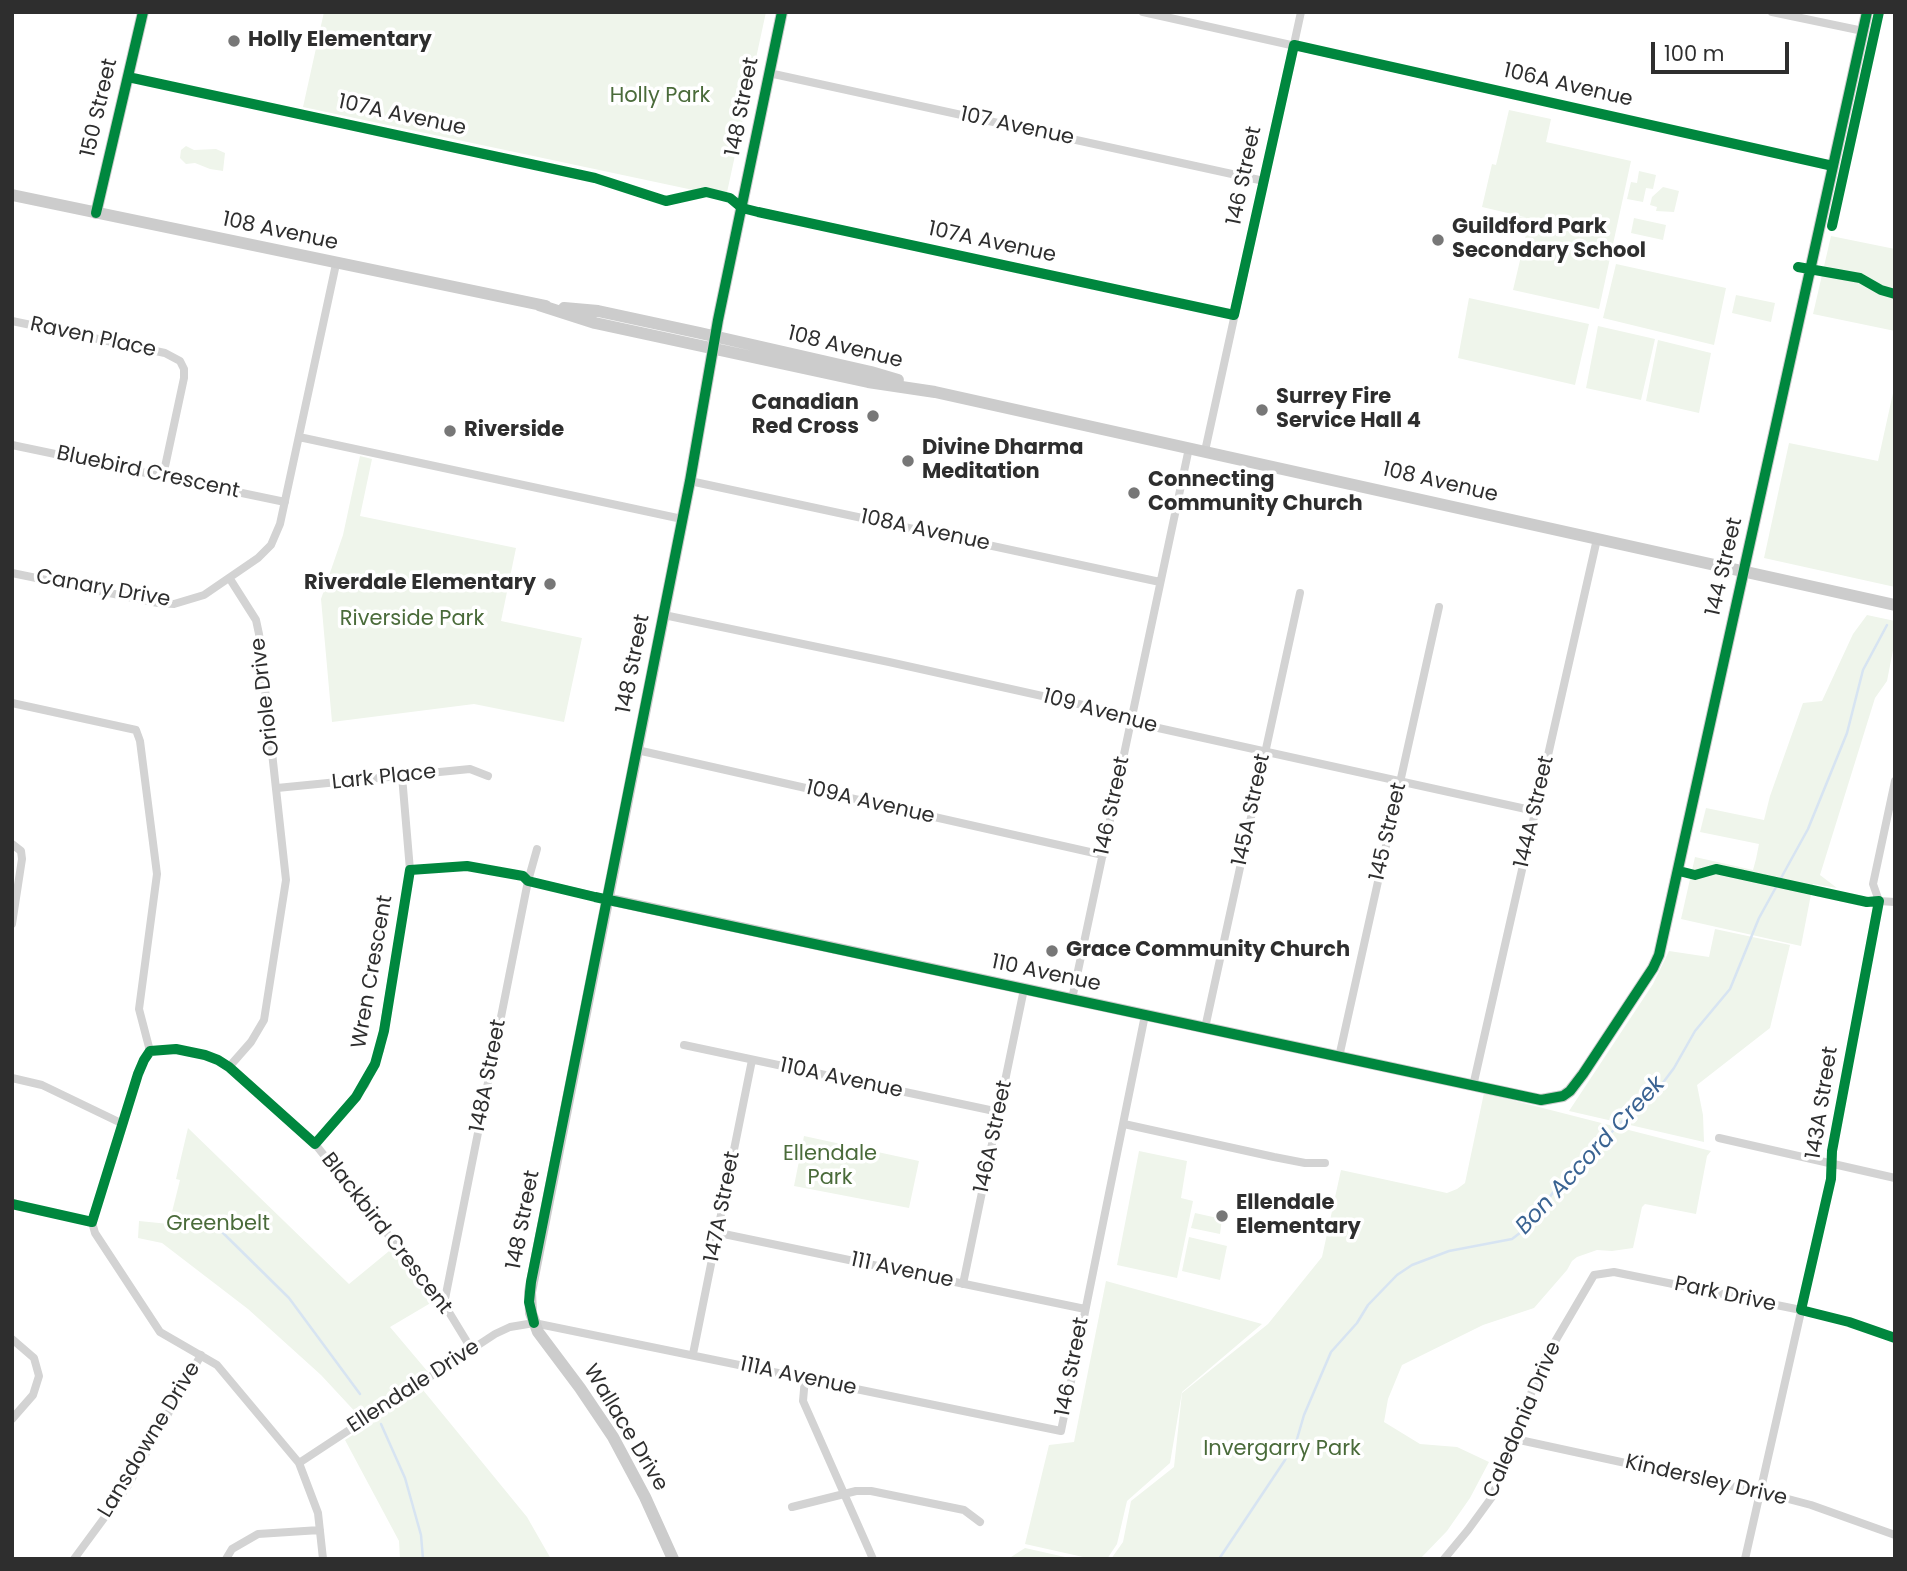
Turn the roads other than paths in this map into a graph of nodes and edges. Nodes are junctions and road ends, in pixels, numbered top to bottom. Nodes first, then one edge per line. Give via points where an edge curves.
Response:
1 (142, 12) edge
2 (782, 12) edge
3 (1143, 12) edge
4 (1301, 12) edge
5 (1772, 12) edge
6 (1867, 12) edge
7 (1863, 31) junction
8 (1294, 46) junction
9 (769, 73) junction
10 (128, 77) junction
11 (1833, 166) junction
12 (1264, 181) junction
13 (12, 195) edge
14 (666, 201) dead end
15 (742, 208) junction
16 (96, 213) junction
17 (336, 264) junction
18 (1234, 315) junction
19 (12, 321) edge
20 (714, 343) junction
21 (299, 437) junction
22 (12, 445) edge
23 (1189, 448) junction
24 (1205, 451) junction
25 (163, 476) junction
26 (690, 481) junction
27 (285, 502) junction
28 (682, 519) junction
29 (1597, 539) junction
30 (1745, 571) junction
31 (12, 573) edge
32 (230, 579) junction
33 (1160, 582) junction
34 (1300, 593) dead end
35 (1895, 605) edge
36 (1439, 607) dead end
37 (664, 615) junction
38 (12, 703) edge
39 (1131, 722) junction
40 (637, 750) junction
41 (1265, 753) junction
42 (402, 776) junction
43 (488, 776) dead end
44 (1895, 781) edge
45 (1400, 783) junction
46 (277, 788) junction
47 (1535, 811) junction
48 (12, 844) edge
49 (537, 849) dead end
50 (1103, 855) junction
51 (528, 881) junction
52 (607, 899) junction
53 (1880, 901) junction
54 (1895, 902) edge
55 (12, 924) edge
56 (1024, 989) junction
57 (1072, 999) junction
58 (1145, 1015) junction
59 (1205, 1028) junction
60 (684, 1045) dead end
61 (150, 1051) junction
62 (1339, 1057) junction
63 (752, 1060) junction
64 (229, 1068) junction
65 (12, 1077) edge
66 (1472, 1086) junction
67 (1556, 1099) joint
68 (999, 1112) junction
69 (123, 1124) junction
70 (1124, 1124) junction
71 (1719, 1138) dead end
72 (315, 1144) junction
73 (1325, 1163) dead end
74 (1832, 1164) junction
75 (1895, 1178) edge
76 (12, 1204) edge
77 (92, 1222) junction
78 (719, 1233) junction
79 (1594, 1275) joint
80 (963, 1284) junction
81 (443, 1304) junction
82 (1085, 1309) junction
83 (1801, 1310) junction
84 (534, 1322) junction
85 (1895, 1338) edge
86 (12, 1339) edge
87 (472, 1350) junction
88 (693, 1354) junction
89 (201, 1355) junction
90 (805, 1378) junction
91 (12, 1419) edge
92 (1061, 1431) joint
93 (1514, 1439) junction
94 (299, 1463) junction
95 (1761, 1492) junction
96 (843, 1495) junction
97 (792, 1507) dead end
98 (980, 1522) dead end
99 (320, 1530) junction
100 (1895, 1535) edge
101 (74, 1559) edge
102 (226, 1559) edge
103 (323, 1559) edge
104 (673, 1559) edge
105 (873, 1559) edge
106 (1444, 1559) edge
107 (1745, 1559) edge

1 - 10 main road, 150 Street
2 - 9 main road, 148 Street
3 - 8 street, 106A Avenue
4 - 8 street, 146 Street
5 - 7 street
6 - 7 main road, 144 Street
7 - 11 main road, 144 Street
8 - 11 street, 106A Avenue
8 - 12 street, 146 Street
9 - 12 street, 107 Avenue
9 - 15 main road, 148 Street
10 - 14 street, 107A Avenue via 595,178
10 - 16 main road, 150 Street
11 - 30 main road, 144 Street
12 - 18 street, 146 Street
13 - 16 main road, 108 Avenue
15 - 18 street, 107A Avenue
15 - 20 main road, 148 Street
16 - 17 main road, 108 Avenue
17 - 20 main road, 108 Avenue via 539,305 598,311
17 - 21 street
18 - 24 street, 146 Street
19 - 25 street, Raven Place via 165,353 180,361 184,378
20 - 23 main road, 108 Avenue via 871,372 935,392
20 - 26 main road, 148 Street
21 - 27 street
21 - 28 street
22 - 25 street, Bluebird Crescent
23 - 24 main road, 108 Avenue
23 - 33 street, 146 Street
24 - 29 main road, 108 Avenue
25 - 27 street, Bluebird Crescent
26 - 28 main road, 148 Street
26 - 33 street, 108A Avenue
27 - 32 street via 271,545
28 - 37 main road, 148 Street
29 - 30 main road, 108 Avenue
29 - 47 street, 144A Street
30 - 35 main road, 108 Avenue
30 - 67 main road, 144 Street via 1659,955 1583,1074 1570,1091
31 - 32 street, Canary Drive via 166,604 196,598
32 - 46 street, Oriole Drive via 256,620
33 - 39 street, 146 Street
34 - 41 street, 145A Street
36 - 45 street, 145 Street
37 - 39 street, 109 Avenue via 1106,710
37 - 40 main road, 148 Street
38 - 61 street via 136,730 157,874 139,1009
39 - 41 street, 109 Avenue
39 - 50 street, 146 Street
40 - 50 street, 109A Avenue
40 - 52 main road, 148 Street
41 - 45 street, 109 Avenue
41 - 59 street, 145A Street
42 - 43 street, Lark Place via 470,769
42 - 46 street, Lark Place
42 - 72 street, Wren Crescent via 410,870 380,1050 365,1085
44 - 53 street via 1874,884
45 - 47 street, 109 Avenue
45 - 62 street, 145 Street
46 - 64 street, Oriole Drive via 286,880 268,1005 259,1031
47 - 66 street, 144A Street
48 - 55 street via 21,851 22,859
49 - 51 street, 148A Street
50 - 57 street, 146 Street
51 - 52 street, 110 Avenue
51 - 81 street, 148A Street
52 - 56 main road, 110 Avenue
52 - 84 main road, 148 Street via 531,1282
53 - 54 street
53 - 74 street, 143A Street
56 - 57 main road, 110 Avenue
56 - 68 street, 146A Street
57 - 58 main road, 110 Avenue
58 - 59 main road, 110 Avenue
58 - 70 street, 146 Street
59 - 62 main road, 110 Avenue
60 - 63 street, 110A Avenue
61 - 64 street, Blackbird Crescent via 190,1051
61 - 69 street via 138,1073
62 - 66 main road, 110 Avenue
63 - 68 street, 110A Avenue
63 - 78 street, 147A Street
64 - 72 street, Blackbird Crescent
65 - 69 street via 48,1087
66 - 67 main road, 110 Avenue
68 - 80 street, 146A Street
69 - 77 street
70 - 73 street via 1274,1157
70 - 82 street, 146 Street
71 - 74 street
72 - 81 street, Blackbird Crescent
74 - 75 street
74 - 83 street, 143A Street
76 - 77 street
77 - 89 street via 160,1332
78 - 80 street, 111 Avenue
78 - 88 street, 147A Street
79 - 83 street, Park Drive via 1614,1272
79 - 93 street, Caledonia Drive via 1544,1362
80 - 82 street, 111 Avenue
81 - 87 street, Blackbird Crescent
82 - 92 street, 146 Street
83 - 85 street, Park Drive
83 - 95 street, 143A Street
84 - 87 street, Ellendale Drive via 510,1326
84 - 88 street, 111A Avenue
84 - 104 main road, Wallace Drive via 613,1437
86 - 91 street via 34,1358 38,1376 33,1395
87 - 94 street, Ellendale Drive
88 - 90 street, 111A Avenue
89 - 94 street via 217,1365
89 - 101 street, Lansdowne Drive via 127,1487
90 - 92 street, 111A Avenue
90 - 96 street via 803,1401
93 - 95 street, Kindersley Drive
93 - 106 street, Caledonia Drive via 1492,1497
94 - 99 street
95 - 100 street, Kindersley Drive
95 - 107 street, 143A Street
96 - 97 street
96 - 98 street via 876,1492 964,1510
96 - 105 street
99 - 102 street via 258,1534 232,1549
99 - 103 street

